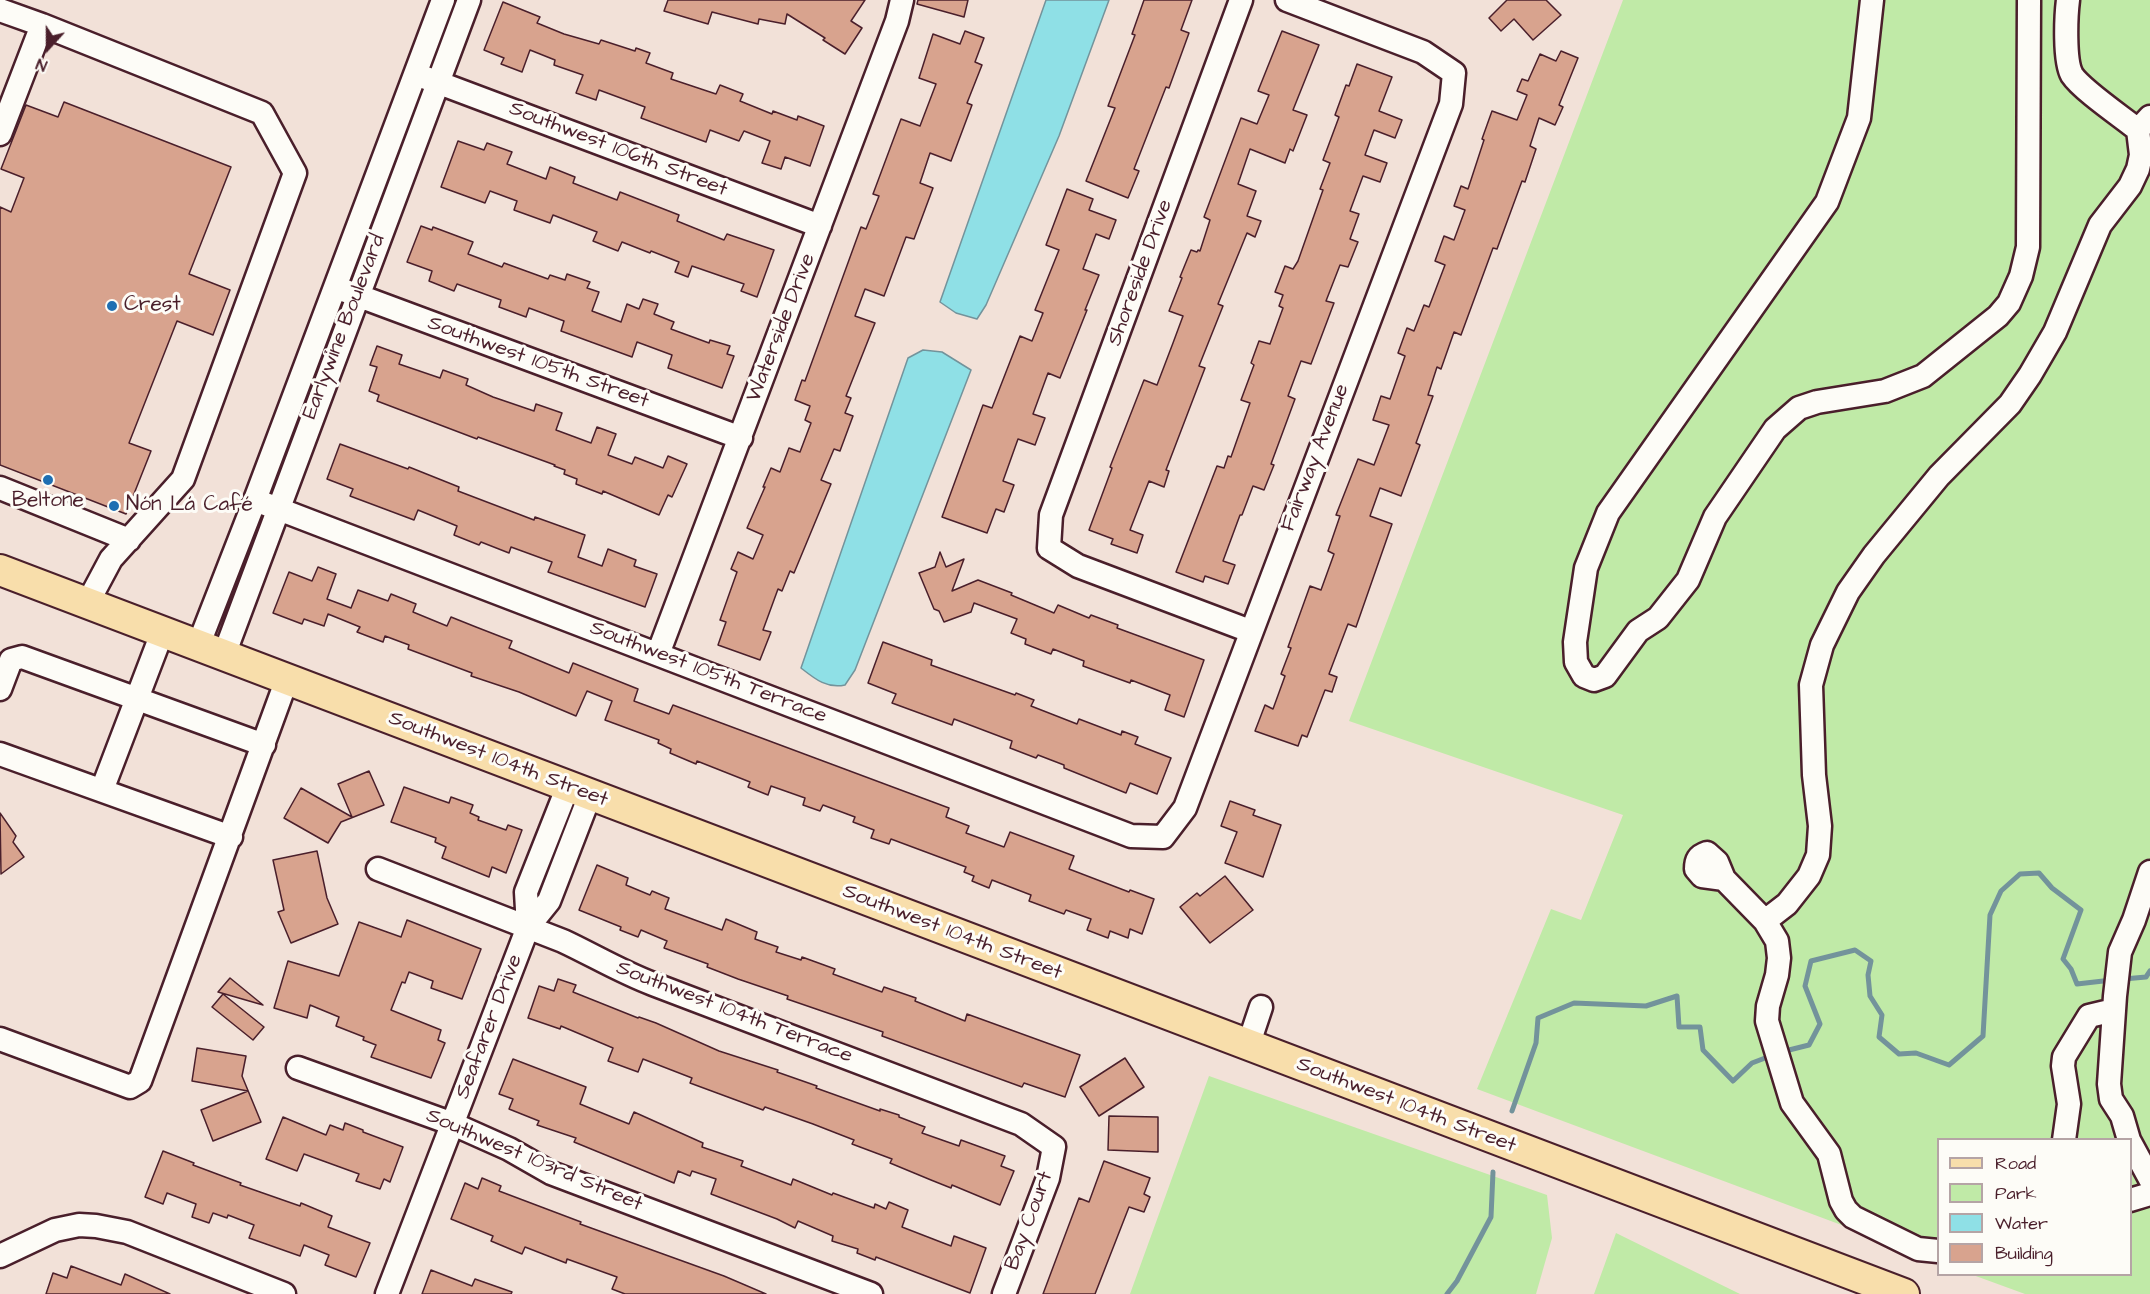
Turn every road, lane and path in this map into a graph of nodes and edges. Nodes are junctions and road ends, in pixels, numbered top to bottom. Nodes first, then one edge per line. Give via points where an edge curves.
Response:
1 (442, 0) edge
2 (469, 0) edge
3 (902, 0) edge
4 (1242, 0) edge
5 (1287, 0) edge
6 (1872, 0) edge
7 (2029, 0) edge
8 (2068, 0) edge
9 (0, 10) edge
10 (42, 25) junction
11 (415, 74) junction
12 (438, 82) junction
13 (2144, 123) edge
14 (0, 134) edge
15 (820, 226) junction
16 (335, 287) junction
17 (357, 295) junction
18 (741, 438) junction
19 (0, 488) edge
20 (255, 500) junction
21 (277, 508) junction
22 (129, 540) junction
23 (0, 570) edge
24 (87, 604) junction
25 (1250, 631) junction
26 (162, 633) junction
27 (211, 651) junction
28 (658, 654) junction
29 (287, 679) junction
30 (0, 689) edge
31 (137, 698) junction
32 (264, 744) junction
33 (0, 754) edge
34 (102, 790) junction
35 (579, 790) junction
36 (231, 837) junction
37 (1163, 837) joint
38 (378, 869) dead end
39 (2150, 872) edge
40 (1724, 879) dead end
41 (1765, 921) junction
42 (528, 927) junction
43 (2115, 1003) junction
44 (1261, 1007) dead end
45 (0, 1039) edge
46 (1248, 1046) junction
47 (298, 1068) dead end
48 (453, 1124) junction
49 (2064, 1138) edge
50 (2129, 1138) edge
51 (2132, 1145) edge
52 (1054, 1147) joint
53 (2150, 1179) edge
54 (2150, 1194) edge
55 (2132, 1199) edge
56 (1937, 1251) edge
57 (0, 1256) edge
58 (284, 1294) edge
59 (387, 1294) edge
60 (871, 1294) edge
61 (1004, 1294) edge
62 (1904, 1294) edge

1 - 11 street, Earlywine Boulevard
2 - 12 street, Earlywine Boulevard
3 - 15 street, Waterside Drive
4 - 25 street, Shoreside Drive via 1051,514 1049,548 1078,566
5 - 25 street, Fairway Avenue via 1423,52 1454,72 1451,104
6 - 7 street via 1859,118 1827,202 1608,513 1586,568 1576,631 1576,663 1584,676 1594,680 1605,676 1638,631 1658,618 1688,580 1715,518 1775,429 1800,408 1885,391 1923,376 2009,303 2028,247
8 - 13 street via 2068,63 2072,75
9 - 10 street
10 - 14 street
10 - 22 street via 262,113 295,173 183,479
11 - 12 street, Southwest 106th Street
11 - 16 street, Earlywine Boulevard
12 - 15 street, Southwest 106th Street
12 - 17 street, Earlywine Boulevard
13 - 41 street via 2138,169 2100,225 2055,332 2030,375 2010,404 1939,476 1874,555 1848,592 1822,645 1811,685 1820,826 1818,855 1809,876 1787,904
15 - 18 street, Waterside Drive
16 - 17 street, Southwest 105th Street
16 - 20 street, Earlywine Boulevard
17 - 18 street, Southwest 105th Street
17 - 21 street, Earlywine Boulevard
18 - 28 street, Waterside Drive
19 - 22 street
20 - 21 street, Southwest 105th Terrace
20 - 27 street, Earlywine Boulevard
21 - 27 street, Earlywine Boulevard
21 - 28 street, Southwest 105th Terrace
22 - 24 street via 111,559
23 - 24 main road, Southwest 104th Street
24 - 26 main road, Southwest 104th Street
25 - 37 street, Fairway Avenue via 1185,808
26 - 27 main road, Southwest 104th Street
26 - 31 street
27 - 29 main road, Southwest 104th Street
28 - 37 street, Southwest 105th Terrace via 1131,836
29 - 32 street
29 - 35 main road, Southwest 104th Street
30 - 31 street via 11,660 22,657
31 - 32 street
31 - 34 street
32 - 36 street
33 - 34 street
34 - 36 street
35 - 42 street, Seafarer Drive via 549,901
35 - 46 main road, Southwest 104th Street
36 - 45 street via 140,1081 130,1087
38 - 42 street, Southwest 104th Terrace
39 - 43 street via 2120,952
40 - 41 street
41 - 56 street via 1777,941 1779,958 1767,1021 1792,1104 1829,1154 1840,1201 1853,1217 1918,1249
42 - 48 street, Seafarer Drive
42 - 52 street, Southwest 104th Terrace via 588,952 627,975 1022,1124
43 - 49 street via 2089,1016 2064,1057 2069,1104
43 - 50 street via 2109,1084 2111,1099
44 - 46 street
46 - 62 main road, Southwest 104th Street
47 - 48 street, Southwest 103rd Street
48 - 59 street, Seafarer Drive
48 - 60 street, Southwest 103rd Street via 551,1173
51 - 53 street
52 - 61 street, Bay Court via 1048,1178
54 - 55 street
57 - 58 street via 55,1230 96,1226 127,1232

